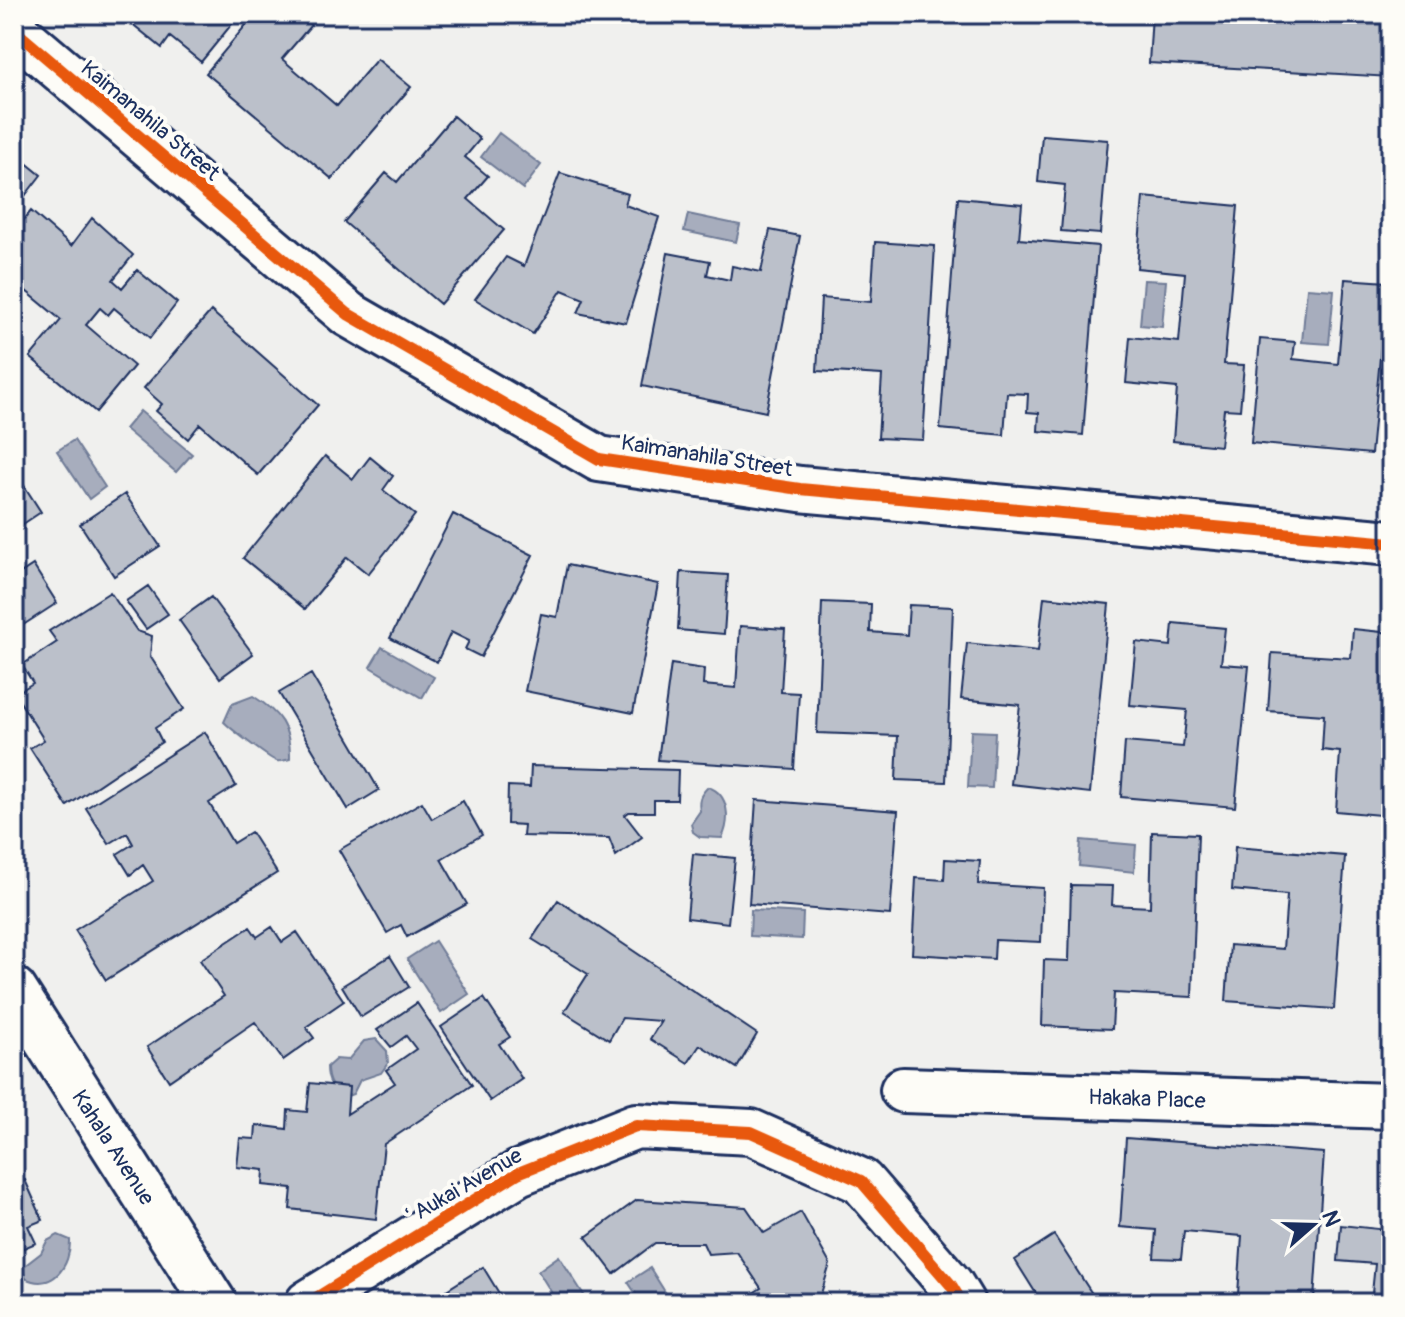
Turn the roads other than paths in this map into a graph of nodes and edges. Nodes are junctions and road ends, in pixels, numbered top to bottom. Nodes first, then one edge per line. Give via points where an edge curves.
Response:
1 (14, 30) edge
2 (1391, 543) edge
3 (14, 990) edge
4 (903, 1090) dead end
5 (1391, 1106) edge
6 (214, 1303) edge
7 (308, 1303) edge
8 (962, 1303) edge

1 - 2 street, Kaimanahila Street via 348,314 599,459 800,489
3 - 6 street, Kahala Avenue
4 - 5 street, Hakaka Place
7 - 8 street, ʻAukai Avenue via 518,1173 636,1126 751,1132 861,1181

